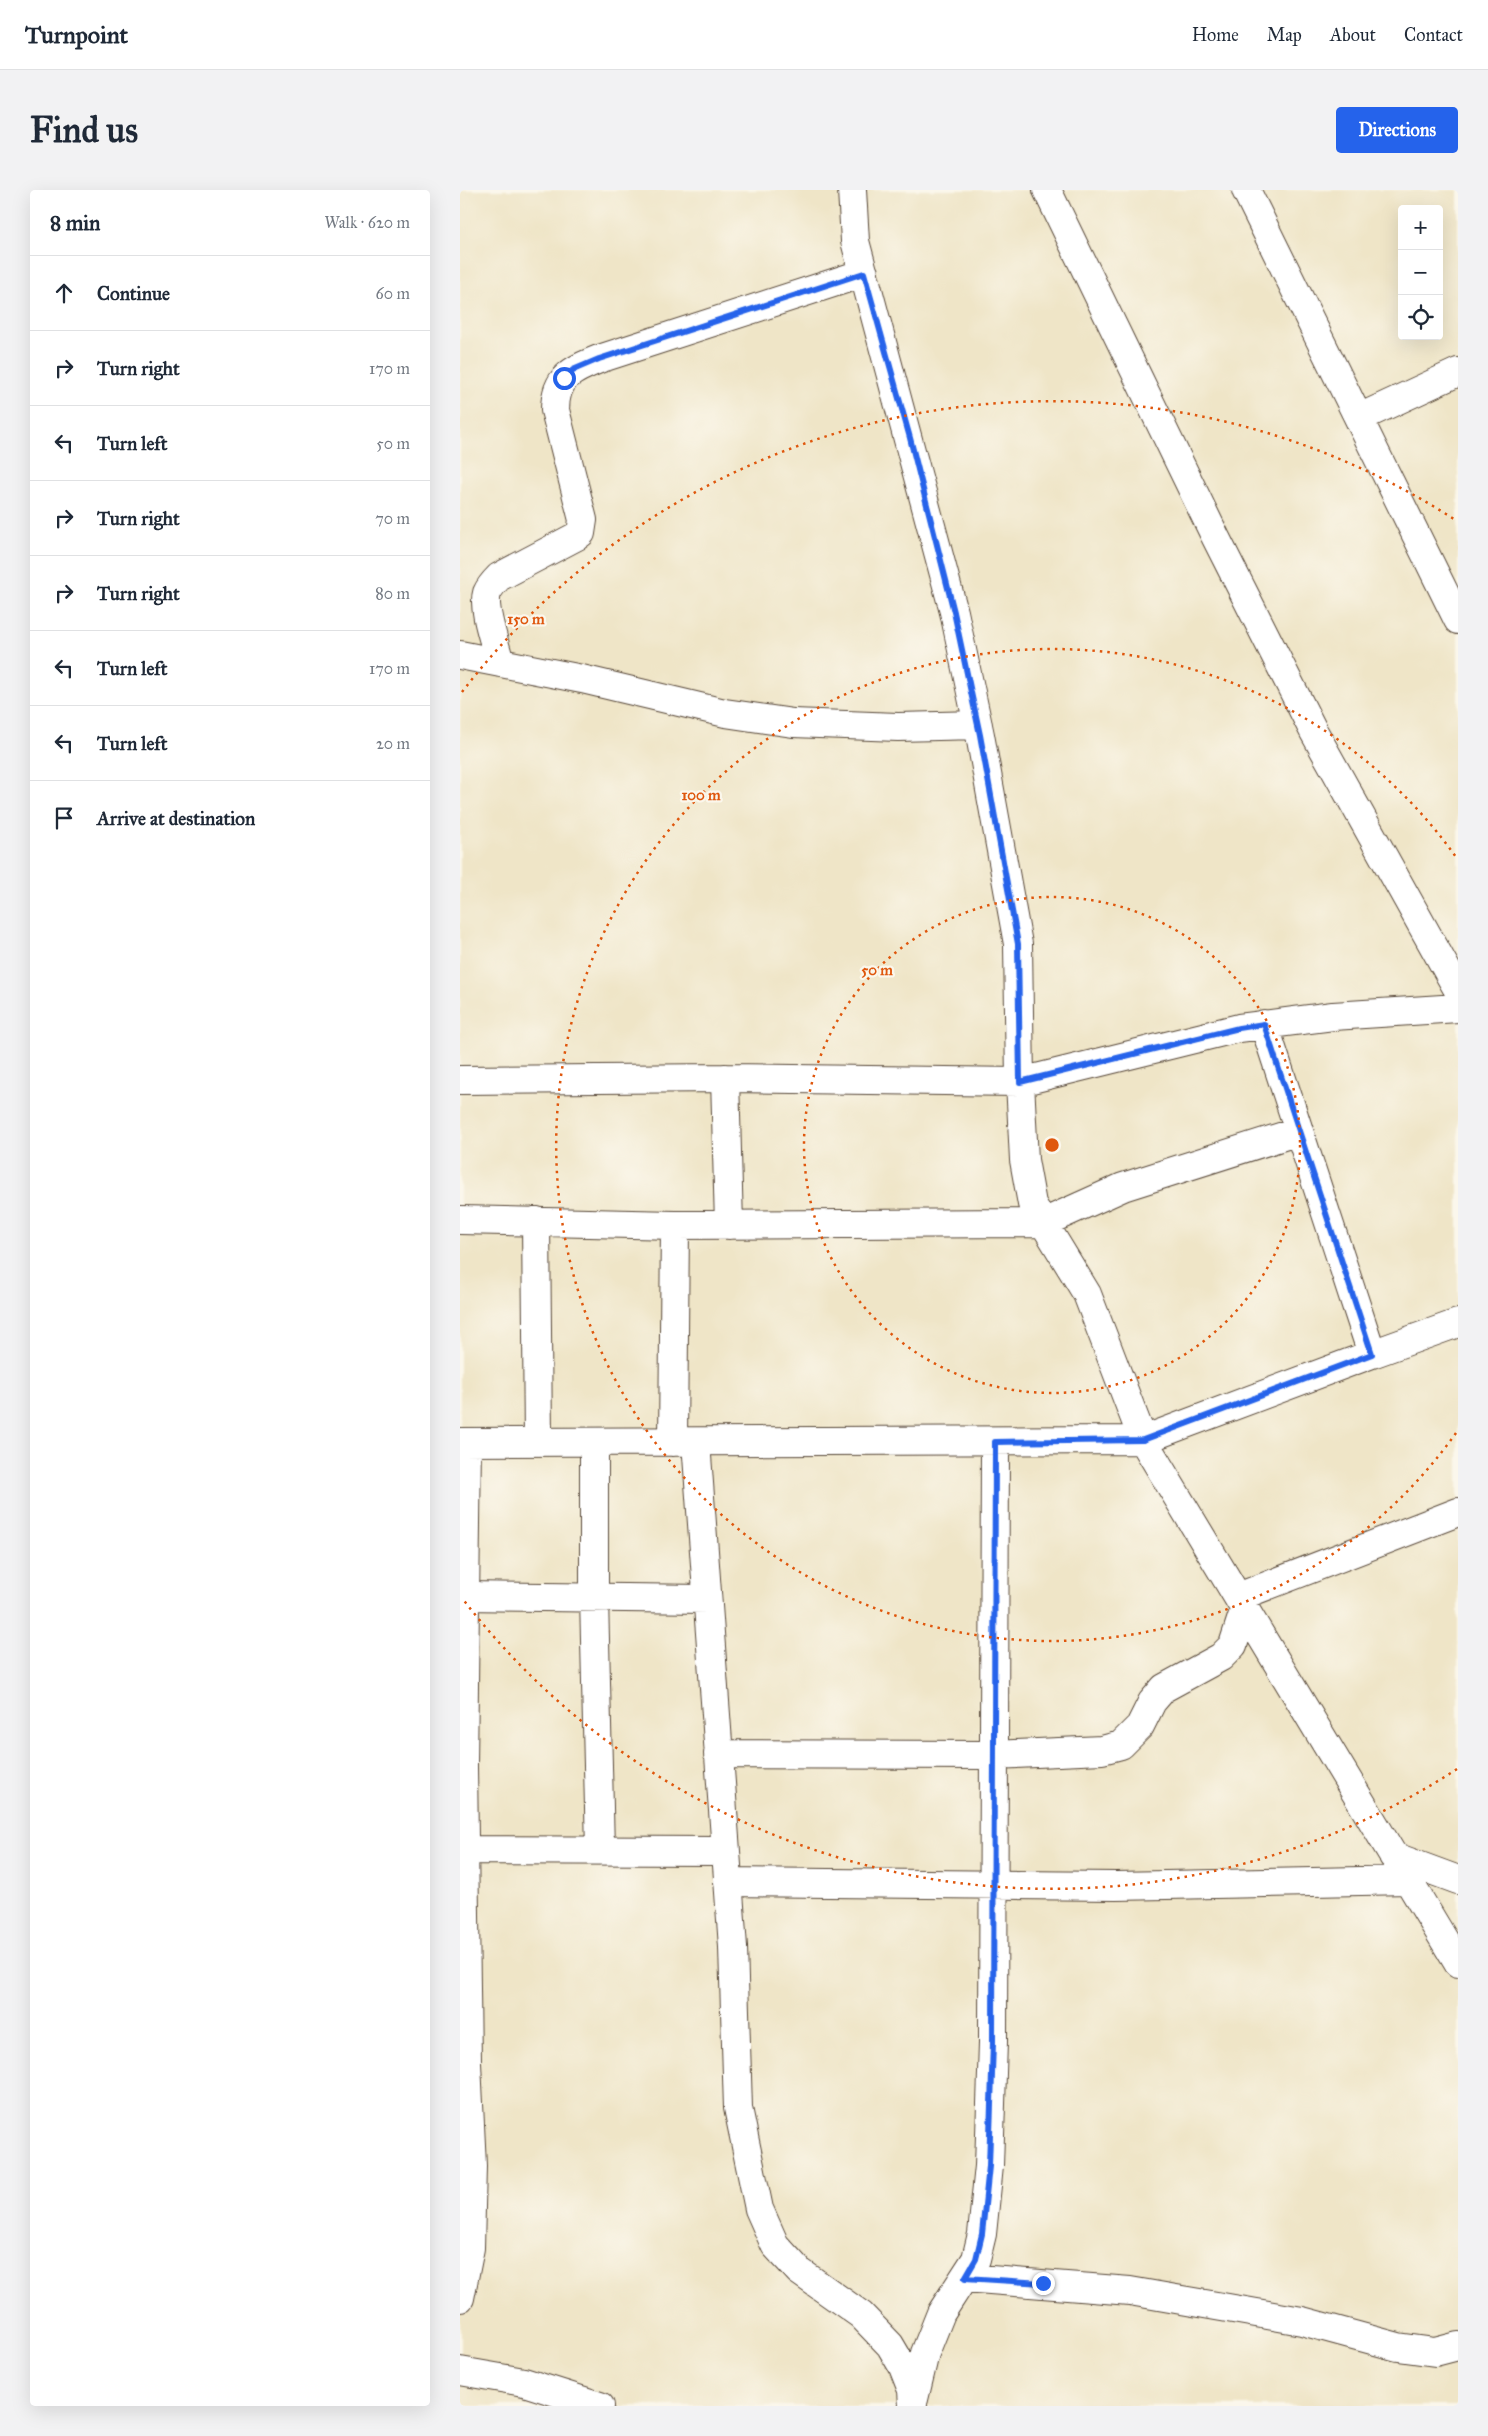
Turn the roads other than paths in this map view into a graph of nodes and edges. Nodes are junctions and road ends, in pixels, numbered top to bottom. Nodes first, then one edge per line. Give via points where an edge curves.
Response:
1 (852, 190) edge
2 (1047, 190) edge
3 (1246, 190) edge
4 (864, 273) junction
5 (1458, 372) edge
6 (1359, 418) junction
7 (1458, 620) edge
8 (460, 655) edge
9 (500, 663) junction
10 (978, 725) junction
11 (1458, 990) edge
12 (1458, 1008) edge
13 (1264, 1024) junction
14 (725, 1078) junction
15 (460, 1080) edge
16 (1020, 1082) junction
17 (1299, 1131) junction
18 (460, 1220) edge
19 (536, 1222) junction
20 (1043, 1223) junction
21 (675, 1225) junction
22 (729, 1225) junction
23 (1458, 1323) edge
24 (1372, 1354) junction
25 (1143, 1440) junction
26 (463, 1442) edge
27 (538, 1442) junction
28 (594, 1442) junction
29 (685, 1442) junction
30 (995, 1442) junction
31 (1458, 1512) edge
32 (465, 1596) junction
33 (594, 1598) junction
34 (707, 1600) junction
35 (1242, 1602) junction
36 (718, 1754) junction
37 (994, 1755) junction
38 (462, 1766) edge
39 (464, 1850) junction
40 (600, 1850) junction
41 (725, 1851) junction
42 (1393, 1856) junction
43 (1409, 1880) junction
44 (1458, 1880) edge
45 (728, 1882) junction
46 (994, 1886) junction
47 (1458, 1963) edge
48 (965, 2278) junction
49 (460, 2298) edge
50 (1458, 2346) edge
51 (460, 2371) edge
52 (913, 2403) edge
53 (600, 2406) edge

1 - 4 street via 856,242
2 - 11 street via 1314,732
3 - 6 street
4 - 9 street via 599,359 573,370 564,378 555,400 555,410 583,526 577,536 499,577 487,593 486,605
4 - 10 street via 954,612
5 - 6 street
6 - 7 street
8 - 9 street
9 - 10 street via 725,713 793,723 898,727
10 - 16 street via 1018,944
12 - 13 street
13 - 16 street
13 - 17 street
14 - 15 street
14 - 16 street
14 - 22 street
16 - 20 street via 1024,1160 1032,1204
17 - 20 street via 1123,1187
17 - 24 street
18 - 19 street
19 - 21 street
19 - 27 street
20 - 22 street
20 - 25 street via 1087,1294
21 - 22 street
21 - 29 street
23 - 24 street
24 - 25 street
25 - 30 street
25 - 35 street
26 - 27 street
26 - 32 street
27 - 28 street
28 - 29 street
28 - 33 street
29 - 30 street
29 - 34 street
30 - 37 street
31 - 35 street
32 - 33 street
32 - 38 street
33 - 34 street
33 - 40 street
34 - 36 street
35 - 37 street via 1233,1645 1221,1657 1164,1688 1152,1702 1140,1726 1121,1745 1102,1750
35 - 42 street
36 - 37 street
36 - 41 street
37 - 46 street
38 - 39 street
39 - 40 street
39 - 49 street via 472,2166 470,2248
40 - 41 street
41 - 45 street
42 - 43 street
42 - 44 street
43 - 46 street
43 - 47 street
45 - 46 street
45 - 52 street via 738,2108 759,2209 775,2245 799,2271 861,2315 890,2344 903,2366
46 - 48 street via 989,2166 982,2234 976,2259
48 - 50 street via 1130,2291 1302,2321 1398,2347 1435,2352
48 - 52 street via 941,2313 925,2353
51 - 53 street via 524,2382

